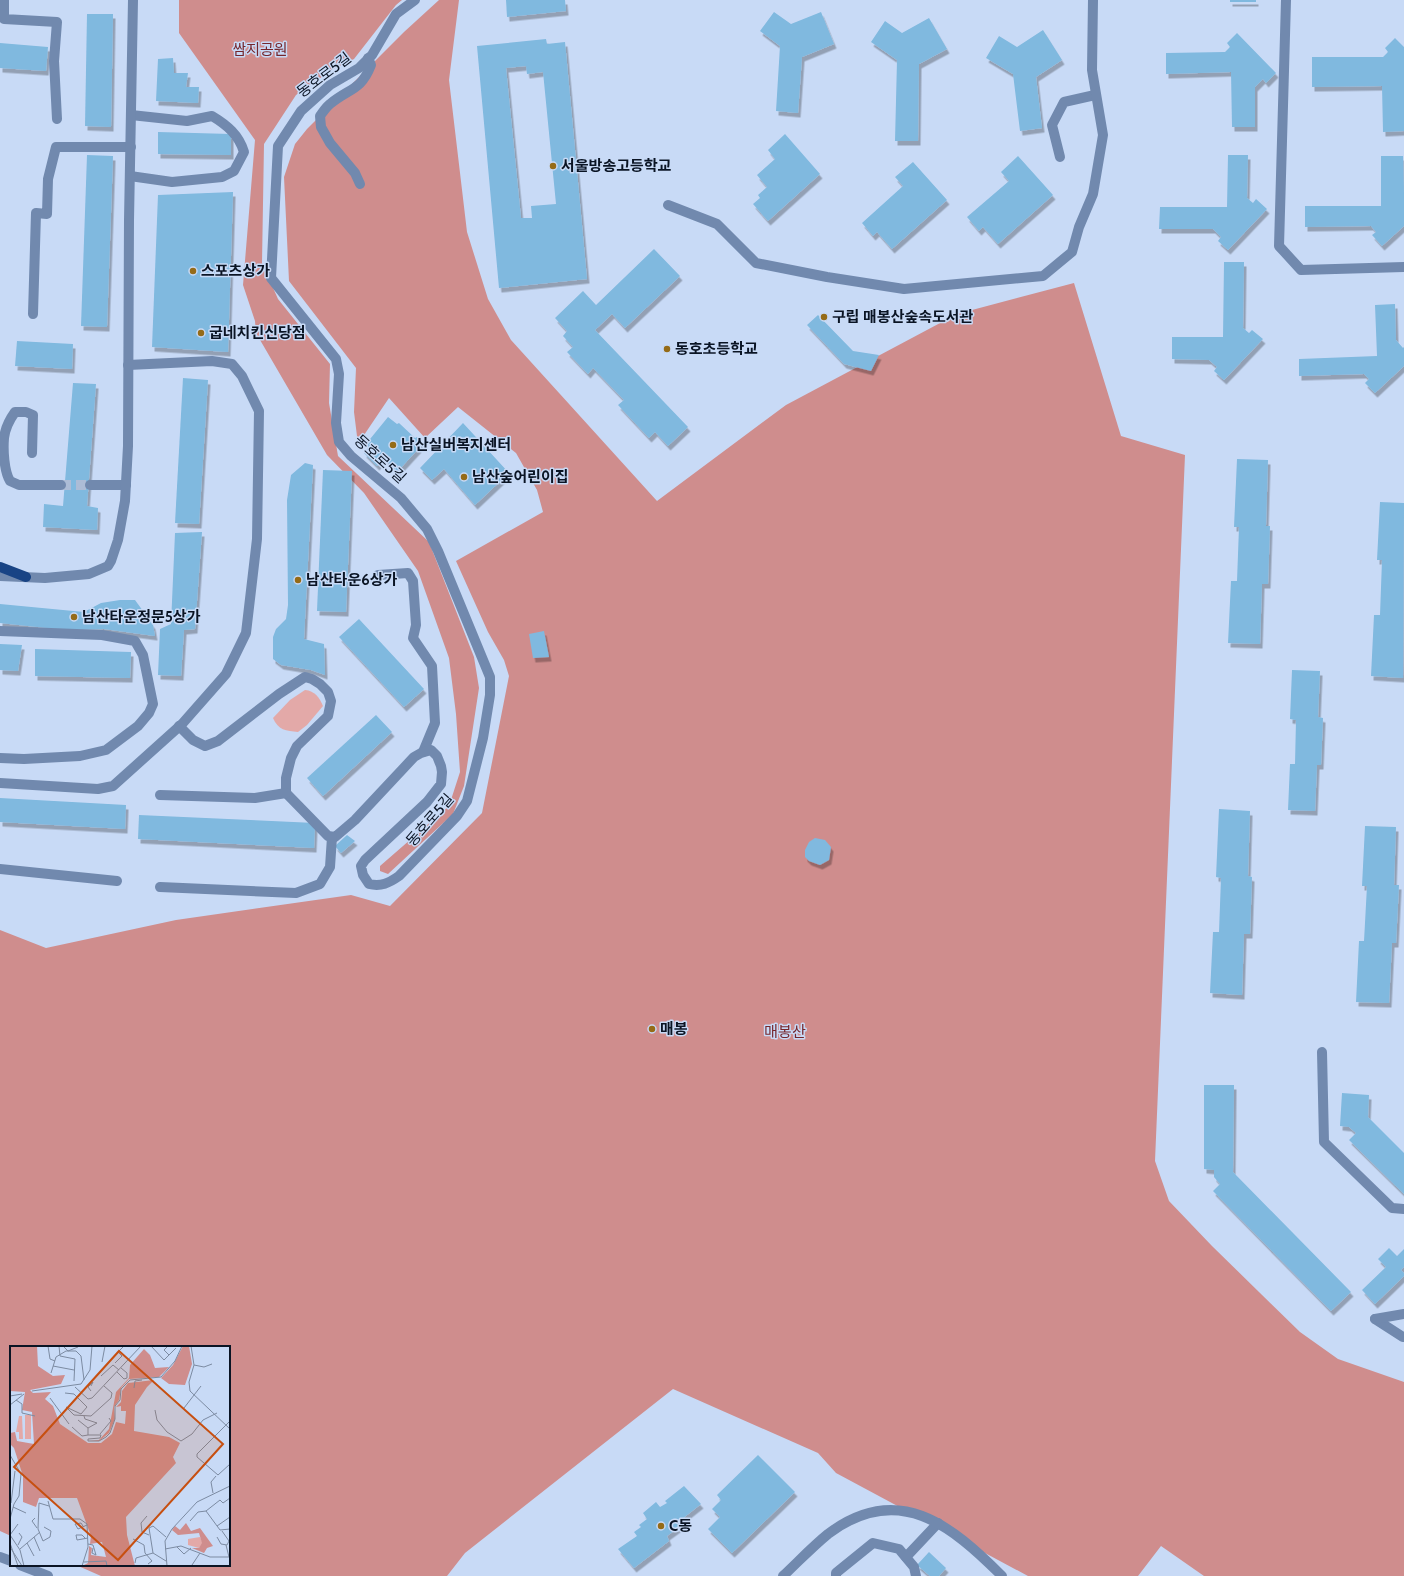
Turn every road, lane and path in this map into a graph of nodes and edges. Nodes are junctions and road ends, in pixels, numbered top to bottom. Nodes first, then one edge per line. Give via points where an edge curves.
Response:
1 (4, 0) edge
2 (133, 0) edge
3 (415, 0) edge
4 (1093, 0) edge
5 (1286, 0) edge
6 (368, 58) junction
7 (1095, 94) junction
8 (131, 115) junction
9 (56, 119) dead end
10 (131, 147) junction
11 (1060, 157) dead end
12 (130, 176) junction
13 (360, 184) dead end
14 (668, 205) dead end
15 (1404, 267) edge
16 (33, 314) dead end
17 (128, 365) junction
18 (32, 452) dead end
19 (61, 485) tunnel mouth
20 (90, 485) tunnel mouth
21 (126, 485) junction
22 (0, 567) edge
23 (378, 575) dead end
24 (0, 576) edge
25 (26, 577) junction
26 (0, 631) edge
27 (179, 726) junction
28 (423, 752) junction
29 (0, 758) edge
30 (0, 783) edge
31 (286, 792) junction
32 (160, 795) dead end
33 (332, 837) junction
34 (0, 869) edge
35 (117, 881) dead end
36 (160, 887) dead end
37 (1322, 1052) dead end
38 (1404, 1209) edge
39 (1404, 1314) edge
40 (1403, 1337) edge
41 (938, 1523) junction
42 (0, 1557) edge
43 (906, 1558) junction
44 (10, 1562) edge
45 (23, 1566) edge
46 (48, 1576) edge
47 (783, 1576) edge
48 (836, 1576) edge
49 (916, 1576) edge
50 (1002, 1576) edge

1 - 9 street via 4,19 56,22
2 - 8 street
3 - 6 street, 동호로5길 via 396,14
4 - 7 street via 1092,70
5 - 15 street via 1279,246 1301,270
6 - 13 street via 370,69 357,87 330,104 320,116 321,127 330,143 355,173
6 - 28 street, 동호로5길 via 359,68 330,85 301,111 278,146 271,278 336,359 339,374 336,423 339,442 351,456 401,498 427,529 490,677 490,695 483,738 467,801 457,816 399,876 388,884 369,884 364,878 361,866 427,802 441,784 442,772 437,756 430,750
7 - 11 street via 1064,102 1052,125
7 - 14 street via 1103,135 1092,194 1072,252 1043,276 904,289 756,264 717,224
8 - 10 street
8 - 12 street via 187,121 212,116 227,125 241,141 244,152 234,172 222,178 172,182
10 - 12 street
10 - 16 street via 56,147 48,179 47,214 36,213
12 - 17 street
17 - 21 street
17 - 27 street via 212,361 232,364 242,376 259,411 256,539 246,633 226,674
18 - 19 street via 33,415 15,412 4,437 6,473 10,481 19,485
20 - 21 street
21 - 25 street via 118,540 108,566 89,574
22 - 25 main road
23 - 28 street via 408,573 413,581 416,625 413,638 432,666 435,723
24 - 25 street
26 - 29 street via 102,635 135,641 143,655 153,704 138,726 106,750 80,756
27 - 30 street via 113,786 98,789
27 - 31 street via 193,740 205,746 218,741 279,694 306,677 312,679 328,692 331,701 328,716 297,746 291,758
28 - 33 street via 414,757 355,820
31 - 32 street via 255,798
31 - 33 street via 328,836
33 - 36 street via 330,867 320,884 296,893
34 - 35 street
37 - 38 street via 1324,1142 1392,1208
39 - 40 street via 1375,1319
41 - 43 street
41 - 47 street via 912,1512 872,1512 846,1523 828,1535
41 - 50 street via 983,1557
42 - 44 street
43 - 48 street via 899,1548 873,1543 836,1573
43 - 49 street via 914,1567
45 - 46 street

